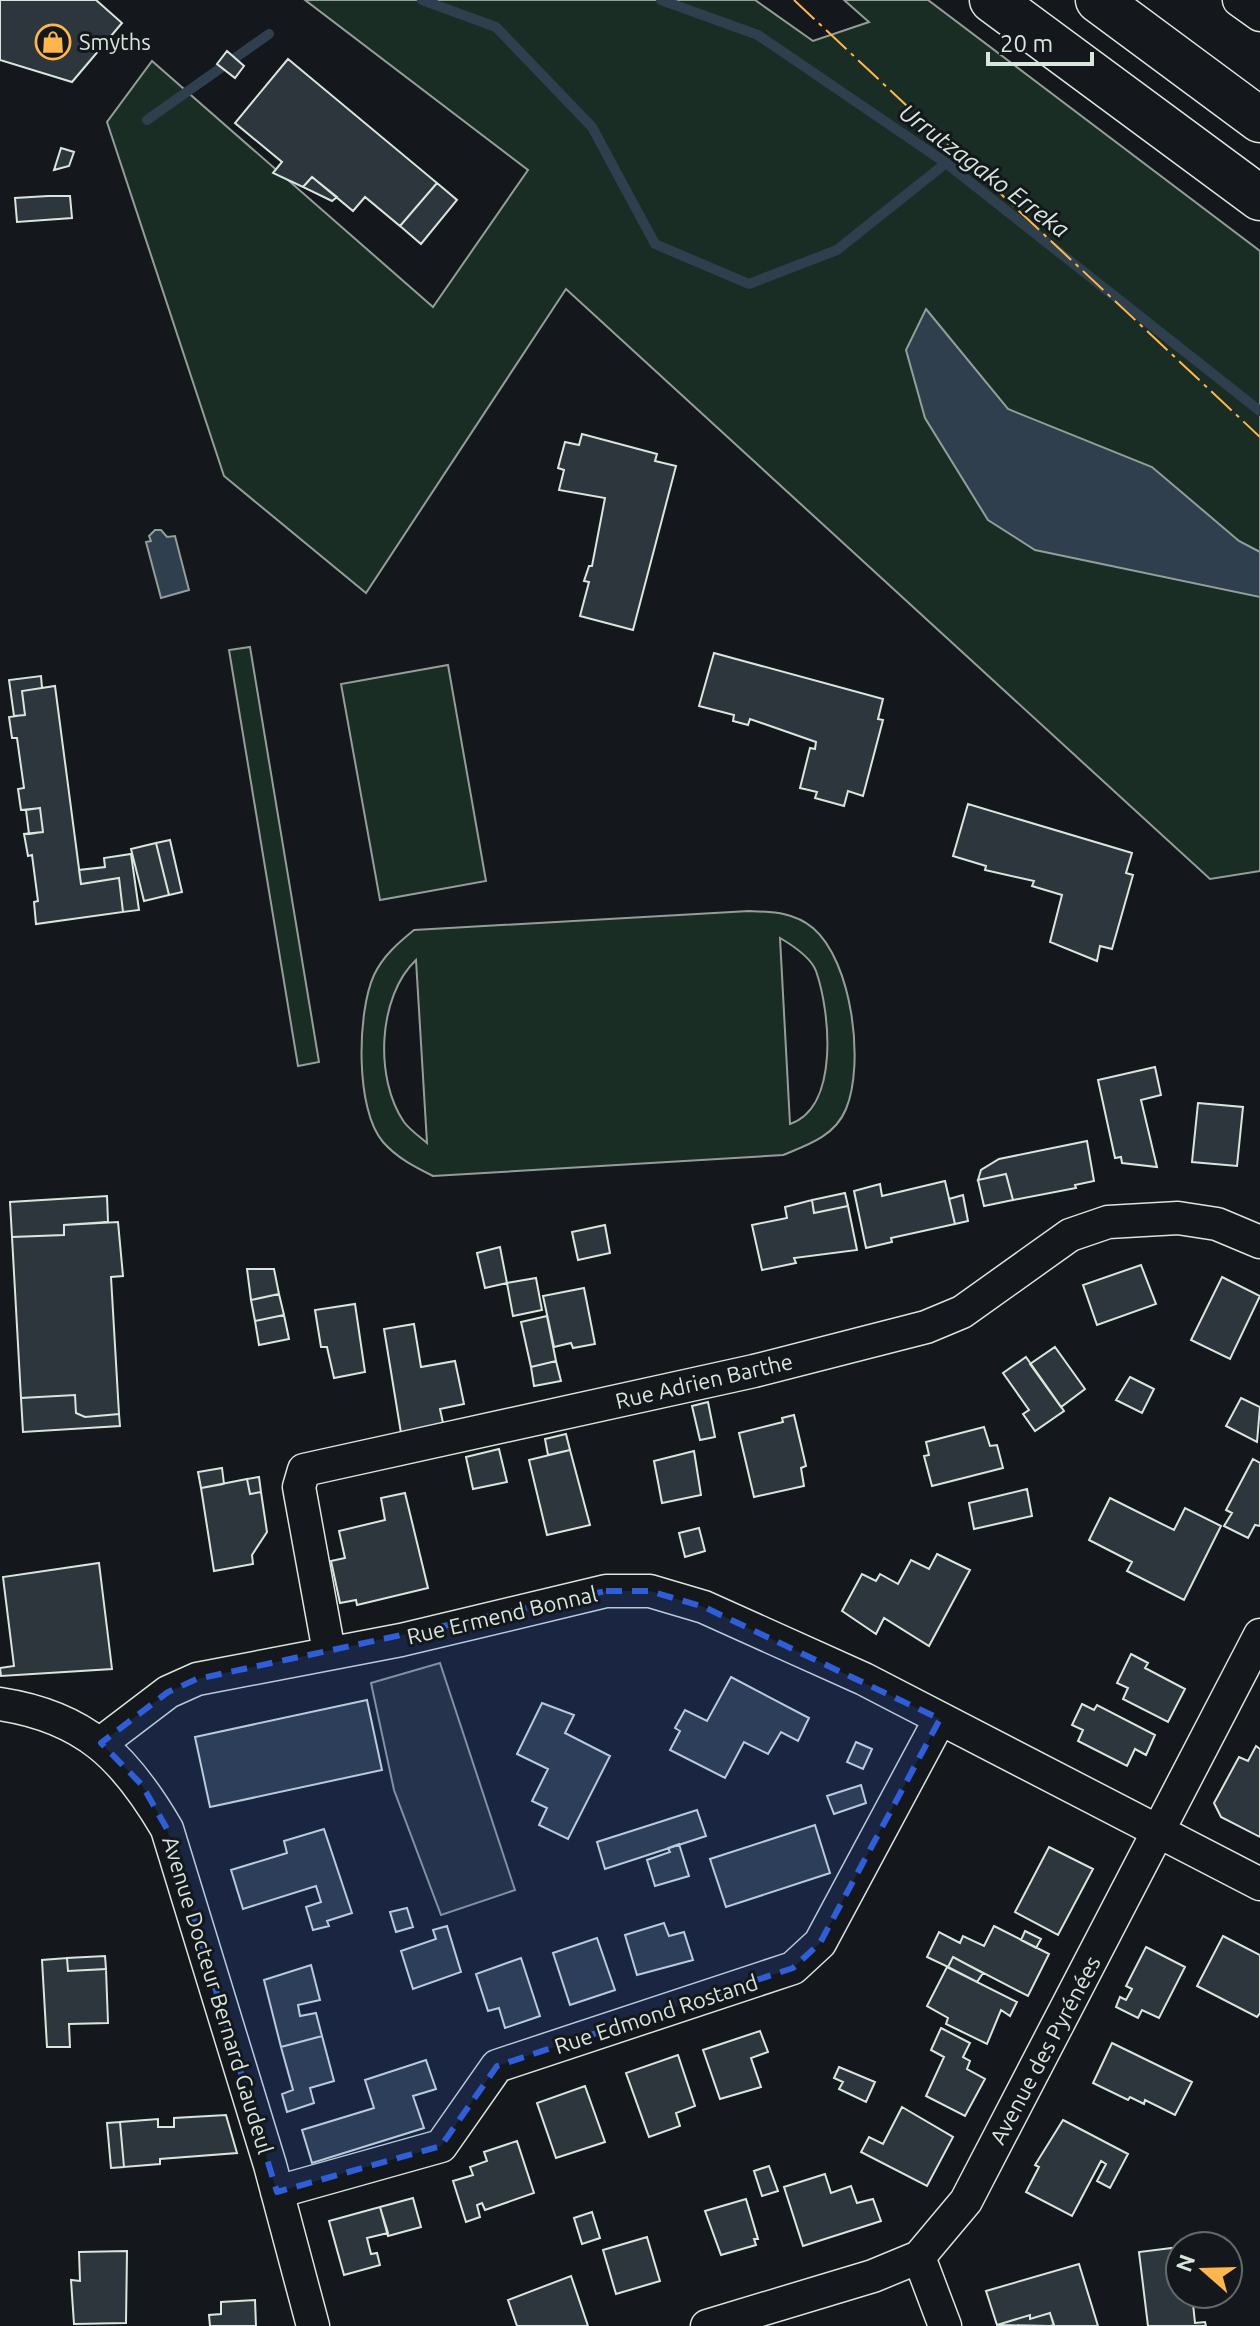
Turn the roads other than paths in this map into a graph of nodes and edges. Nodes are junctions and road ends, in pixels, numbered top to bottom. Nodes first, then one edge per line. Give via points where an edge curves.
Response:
1 (992, 0) edge
2 (1098, 0) edge
3 (1239, 0) edge
4 (1260, 15) edge
5 (1260, 120) edge
6 (1260, 198) edge
7 (1260, 1242) edge
8 (1260, 1635) edge
9 (329, 1652) junction
10 (0, 1704) edge
11 (940, 1719) junction
12 (101, 1743) junction
13 (1159, 1832) junction
14 (1260, 1884) edge
15 (277, 2192) junction
16 (919, 2257) junction
17 (313, 2326) edge
18 (707, 2326) edge
19 (945, 2326) edge

1 - 6 main road
2 - 5 main road
3 - 4 street
7 - 9 street, Rue Adrien Barthe via 1217,1224 1178,1218 1108,1222 1070,1235 962,1312 926,1327 754,1371 304,1470 299,1487
8 - 13 street, Avenue des Pyrénées
9 - 11 street, Rue Ermend Bonnal via 606,1591 650,1591 704,1607
9 - 12 street, Rue Ermend Bonnal via 197,1679 168,1692
10 - 12 street, Avenue Docteur Bernard Gaudeul via 70,1723
11 - 13 street, Rue Ermend Bonnal
11 - 15 street, Rue Edmond Rostand via 820,1943 793,1968 497,2066 441,2146
12 - 15 street, Avenue Docteur Bernard Gaudeul via 142,1785 167,1829
13 - 14 street, Rue Ermend Bonnal
13 - 16 street, Avenue des Pyrénées via 966,2201
15 - 17 street, Avenue Docteur Bernard Gaudeul
16 - 18 street, Avenue des Pyrénées
16 - 19 street

